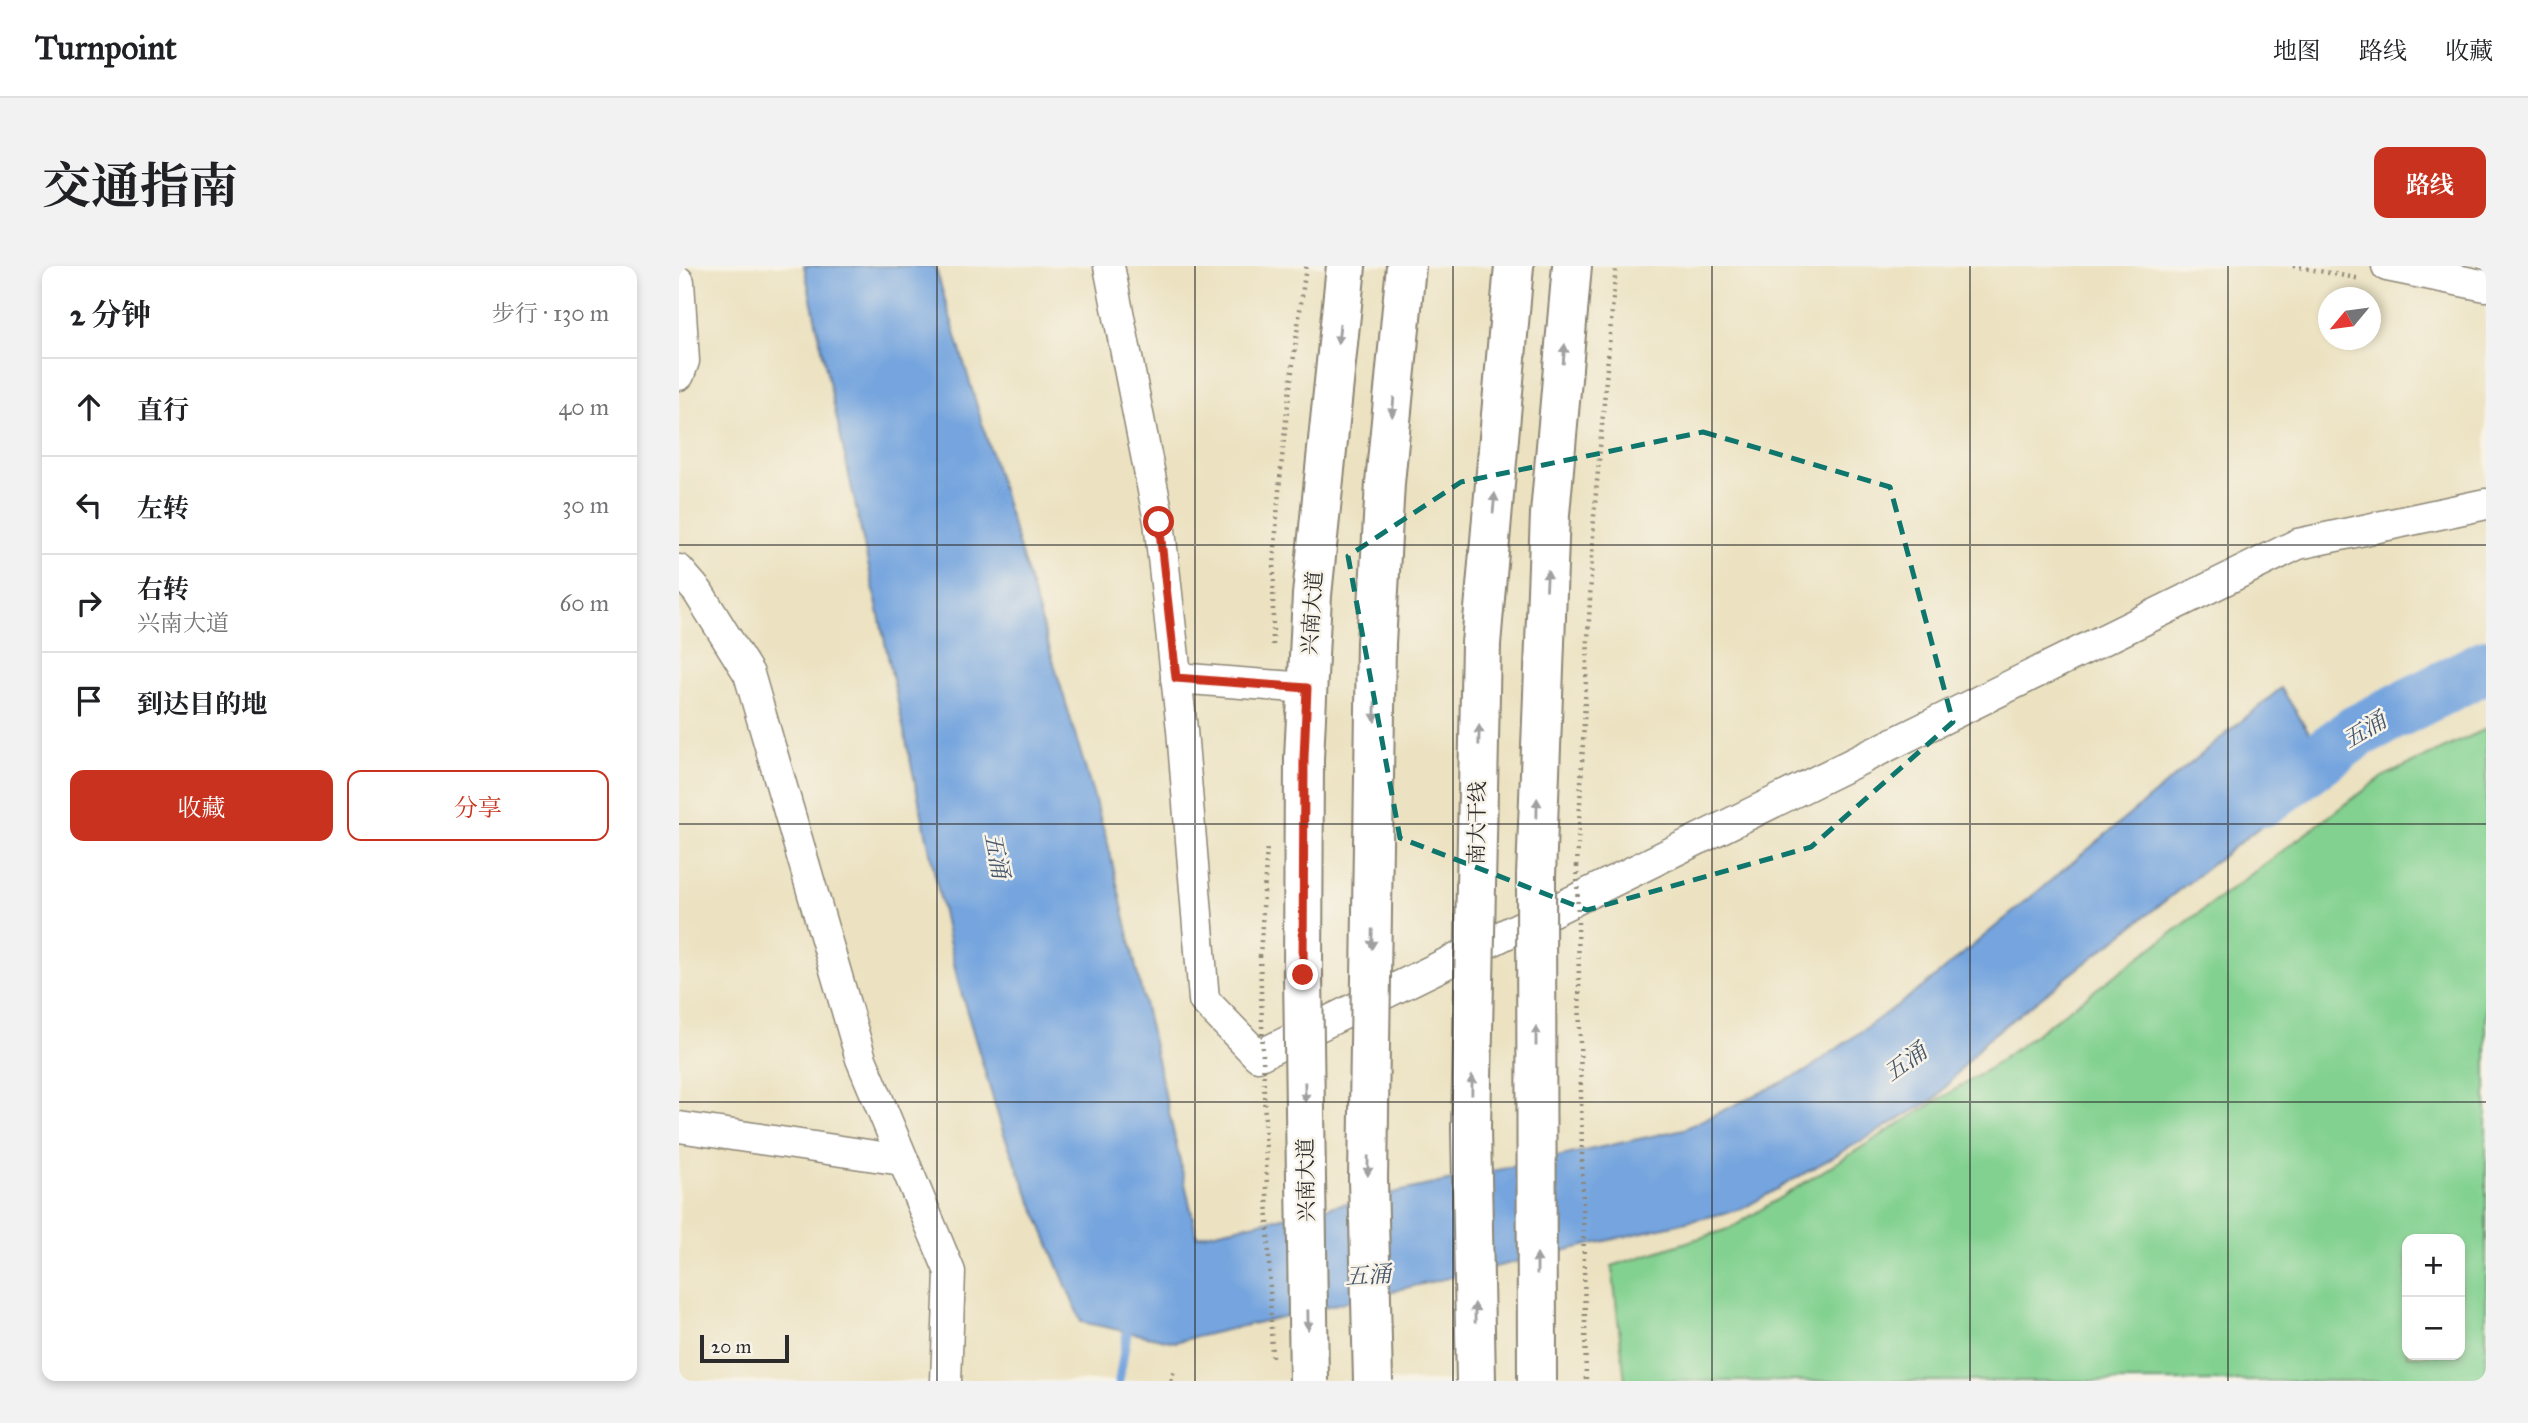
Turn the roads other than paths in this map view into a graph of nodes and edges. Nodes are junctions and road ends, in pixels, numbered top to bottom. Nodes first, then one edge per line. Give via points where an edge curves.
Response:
1 (1108, 266) edge
2 (1346, 266) edge
3 (1406, 266) edge
4 (1514, 266) edge
5 (1590, 266) edge
6 (2388, 266) edge
7 (679, 282) edge
8 (1570, 284) edge
9 (2486, 286) edge
10 (679, 375) edge
11 (2486, 503) edge
12 (679, 570) edge
13 (1176, 678) junction
14 (1307, 688) junction
15 (679, 1127) edge
16 (902, 1160) junction
17 (946, 1381) edge
18 (1309, 1381) edge
19 (1373, 1381) edge
20 (1476, 1381) edge
21 (1537, 1381) edge

1 - 13 street via 1159,522
2 -> 14 main road, 兴南大道 via 1312,595
3 -> 19 main road, bridge via 1385,483 1377,643 1368,1179
20 -> 4 main road, 南大干线, bridge via 1471,1128 1481,644
5 - 8 street
6 - 9 street
7 - 10 street via 684,360
21 -> 8 main road, bridge via 1536,876 1551,514
11 - 13 street via 2298,544 1258,1056 1204,1000
12 - 16 street via 749,674 861,1059
13 - 14 street
14 -> 18 main road, 兴南大道, bridge via 1303,975
15 - 16 street
16 - 17 street via 950,1272

